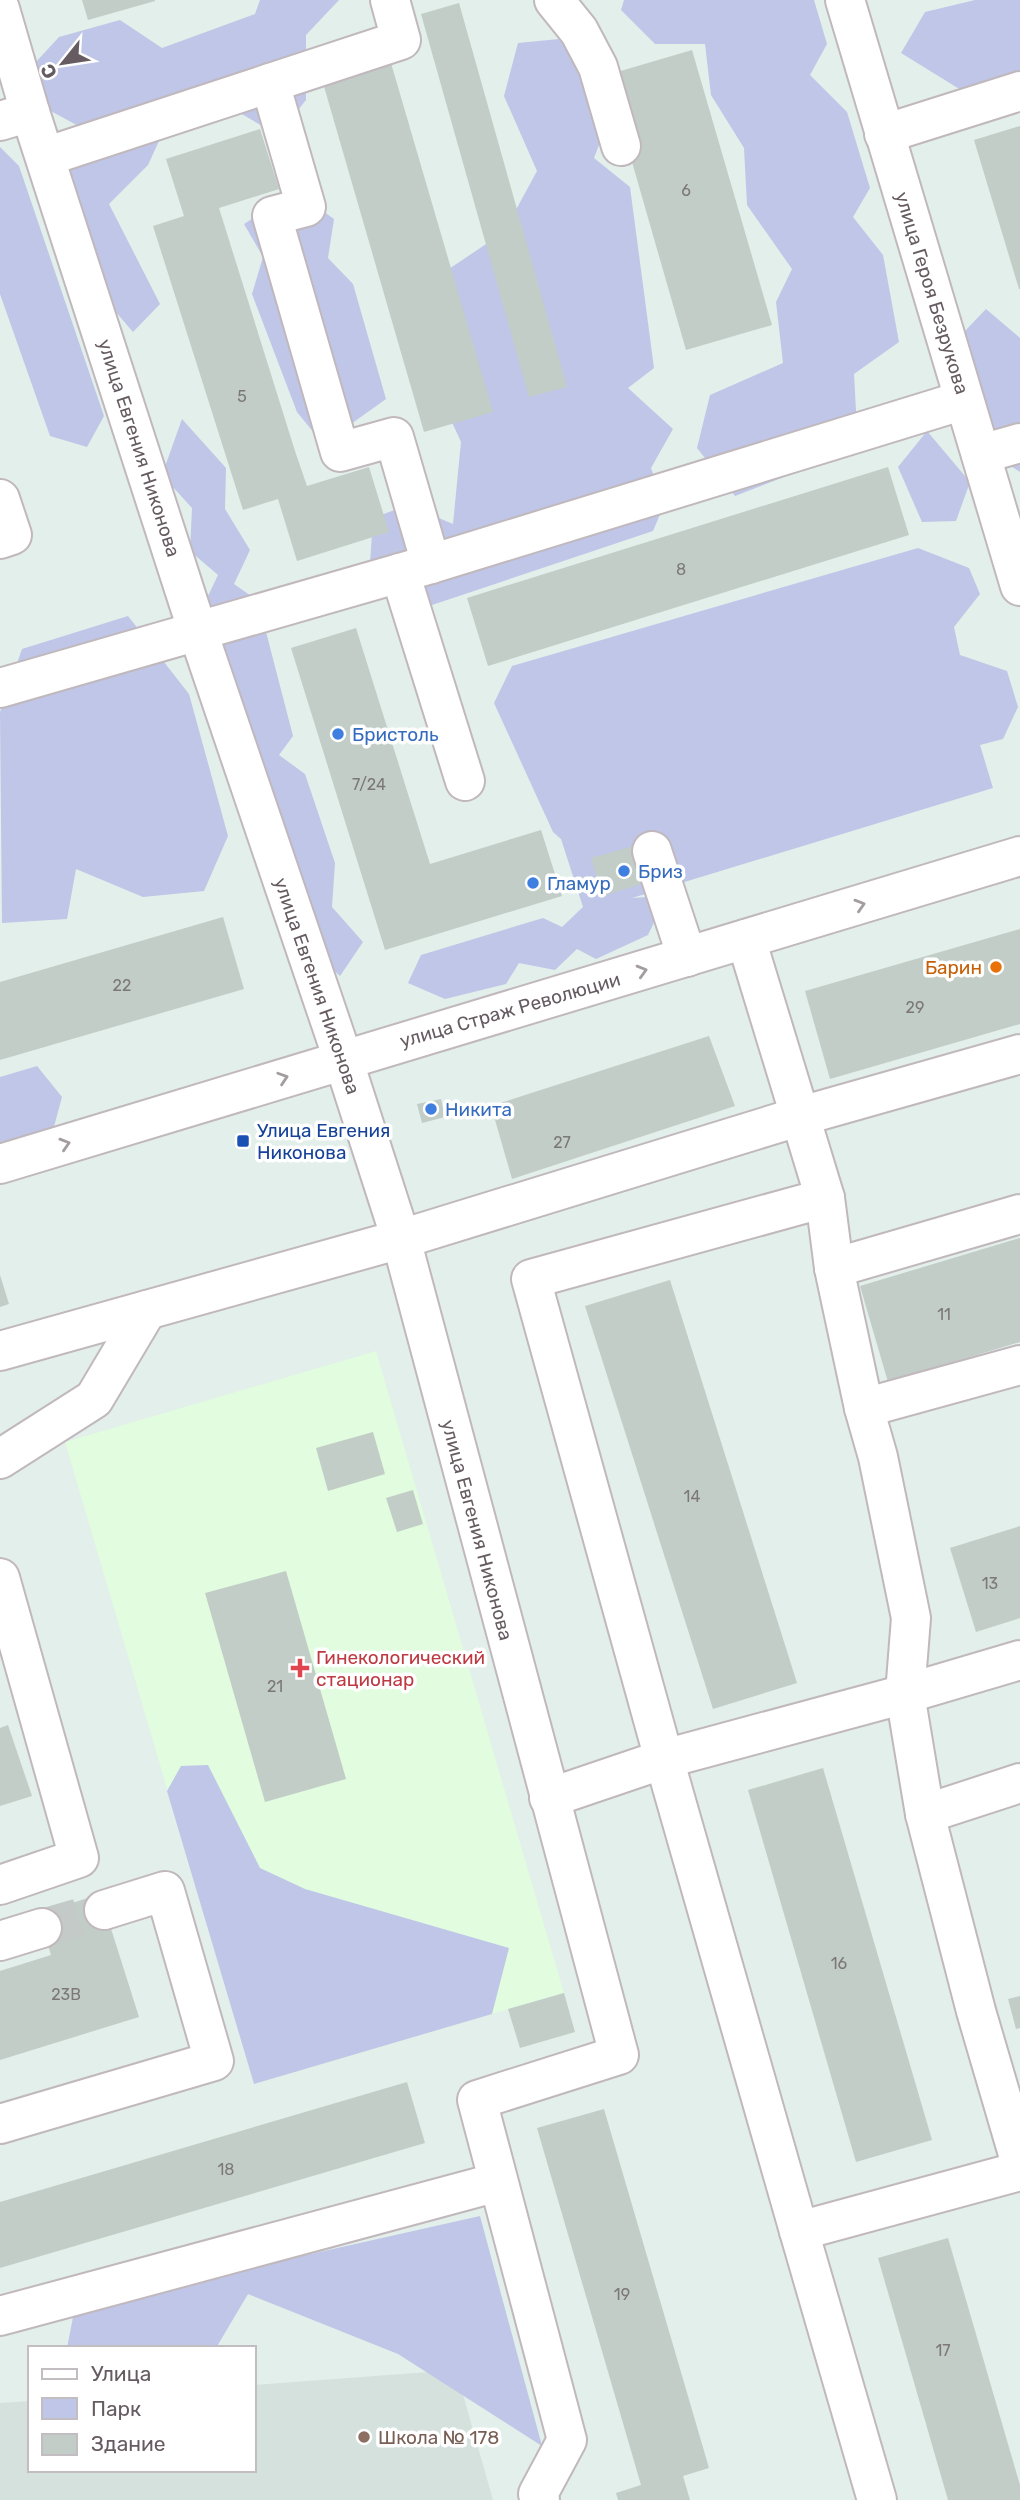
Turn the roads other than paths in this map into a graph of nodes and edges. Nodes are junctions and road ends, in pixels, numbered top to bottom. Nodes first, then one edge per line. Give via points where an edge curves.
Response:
1 (390, 0) edge
2 (554, 0) edge
3 (845, 0) edge
4 (0, 9) edge
5 (270, 83) junction
6 (1020, 91) edge
7 (15, 117) edge
8 (884, 134) junction
9 (621, 146) dead end
10 (45, 157) junction
11 (964, 400) junction
12 (1020, 443) edge
13 (981, 454) junction
14 (0, 499) edge
15 (0, 539) edge
16 (416, 568) junction
17 (1020, 586) edge
18 (198, 632) junction
19 (1, 684) edge
20 (465, 781) dead end
21 (652, 850) dead end
22 (1020, 856) edge
23 (746, 939) junction
24 (687, 957) junction
25 (1020, 1054) edge
26 (343, 1059) junction
27 (801, 1116) junction
28 (0, 1164) edge
29 (825, 1198) junction
30 (1020, 1214) edge
31 (401, 1239) junction
32 (834, 1268) junction
33 (147, 1310) junction
34 (0, 1351) edge
35 (1020, 1365) edge
36 (864, 1408) junction
37 (0, 1459) edge
38 (0, 1578) edge
39 (1020, 1660) edge
40 (905, 1694) junction
41 (664, 1759) junction
42 (1020, 1783) edge
43 (549, 1798) junction
44 (925, 1814) junction
45 (0, 1885) edge
46 (104, 1910) tunnel mouth
47 (43, 1928) tunnel mouth
48 (0, 1941) edge
49 (0, 2124) edge
50 (1020, 2161) edge
51 (1020, 2171) edge
52 (498, 2182) junction
53 (799, 2231) junction
54 (0, 2316) edge
55 (540, 2500) edge
56 (877, 2500) edge

1 - 5 street via 401,40
2 - 9 street via 579,31 598,67
3 - 8 street, улица Героя Безрукова
4 - 7 street, улица Евгения Никонова
5 - 10 street
5 - 16 street via 306,207 272,216 340,452 394,437
6 - 8 street
7 - 10 street, улица Евгения Никонова
8 - 11 street, улица Героя Безрукова
10 - 18 street, улица Евгения Никонова
11 - 13 street, улица Героя Безрукова
11 - 16 street
12 - 13 street
13 - 17 street, улица Героя Безрукова
14 - 15 street via 12,535
16 - 18 street
16 - 20 street
18 - 19 street
18 - 26 street, улица Евгения Никонова
21 - 24 street
23 -> 22 street, улица Страж Революции
23 - 24 street, улица Страж Революции
23 - 27 street
26 -> 24 street, улица Страж Революции
25 - 27 street
28 -> 26 street, улица Страж Революции
26 - 31 street, улица Евгения Никонова
27 - 29 street
27 - 31 street
29 - 32 street
29 - 41 street via 531,1279
30 - 32 street
31 - 33 street
31 - 43 street, улица Евгения Никонова
32 - 36 street
33 - 34 street
33 - 37 street via 94,1399
35 - 36 street
36 - 40 street via 911,1618
38 - 45 street via 79,1858
39 - 40 street
40 - 41 street
40 - 44 street
41 - 43 street
41 - 53 street
42 - 44 street
43 - 52 street, улица Евгения Никонова via 619,2055 477,2100
44 - 50 street
46 - 49 street via 165,1891 214,2061
47 - 48 street
51 - 53 street
52 - 54 street
52 - 55 street via 568,2440 538,2494
53 - 56 street

